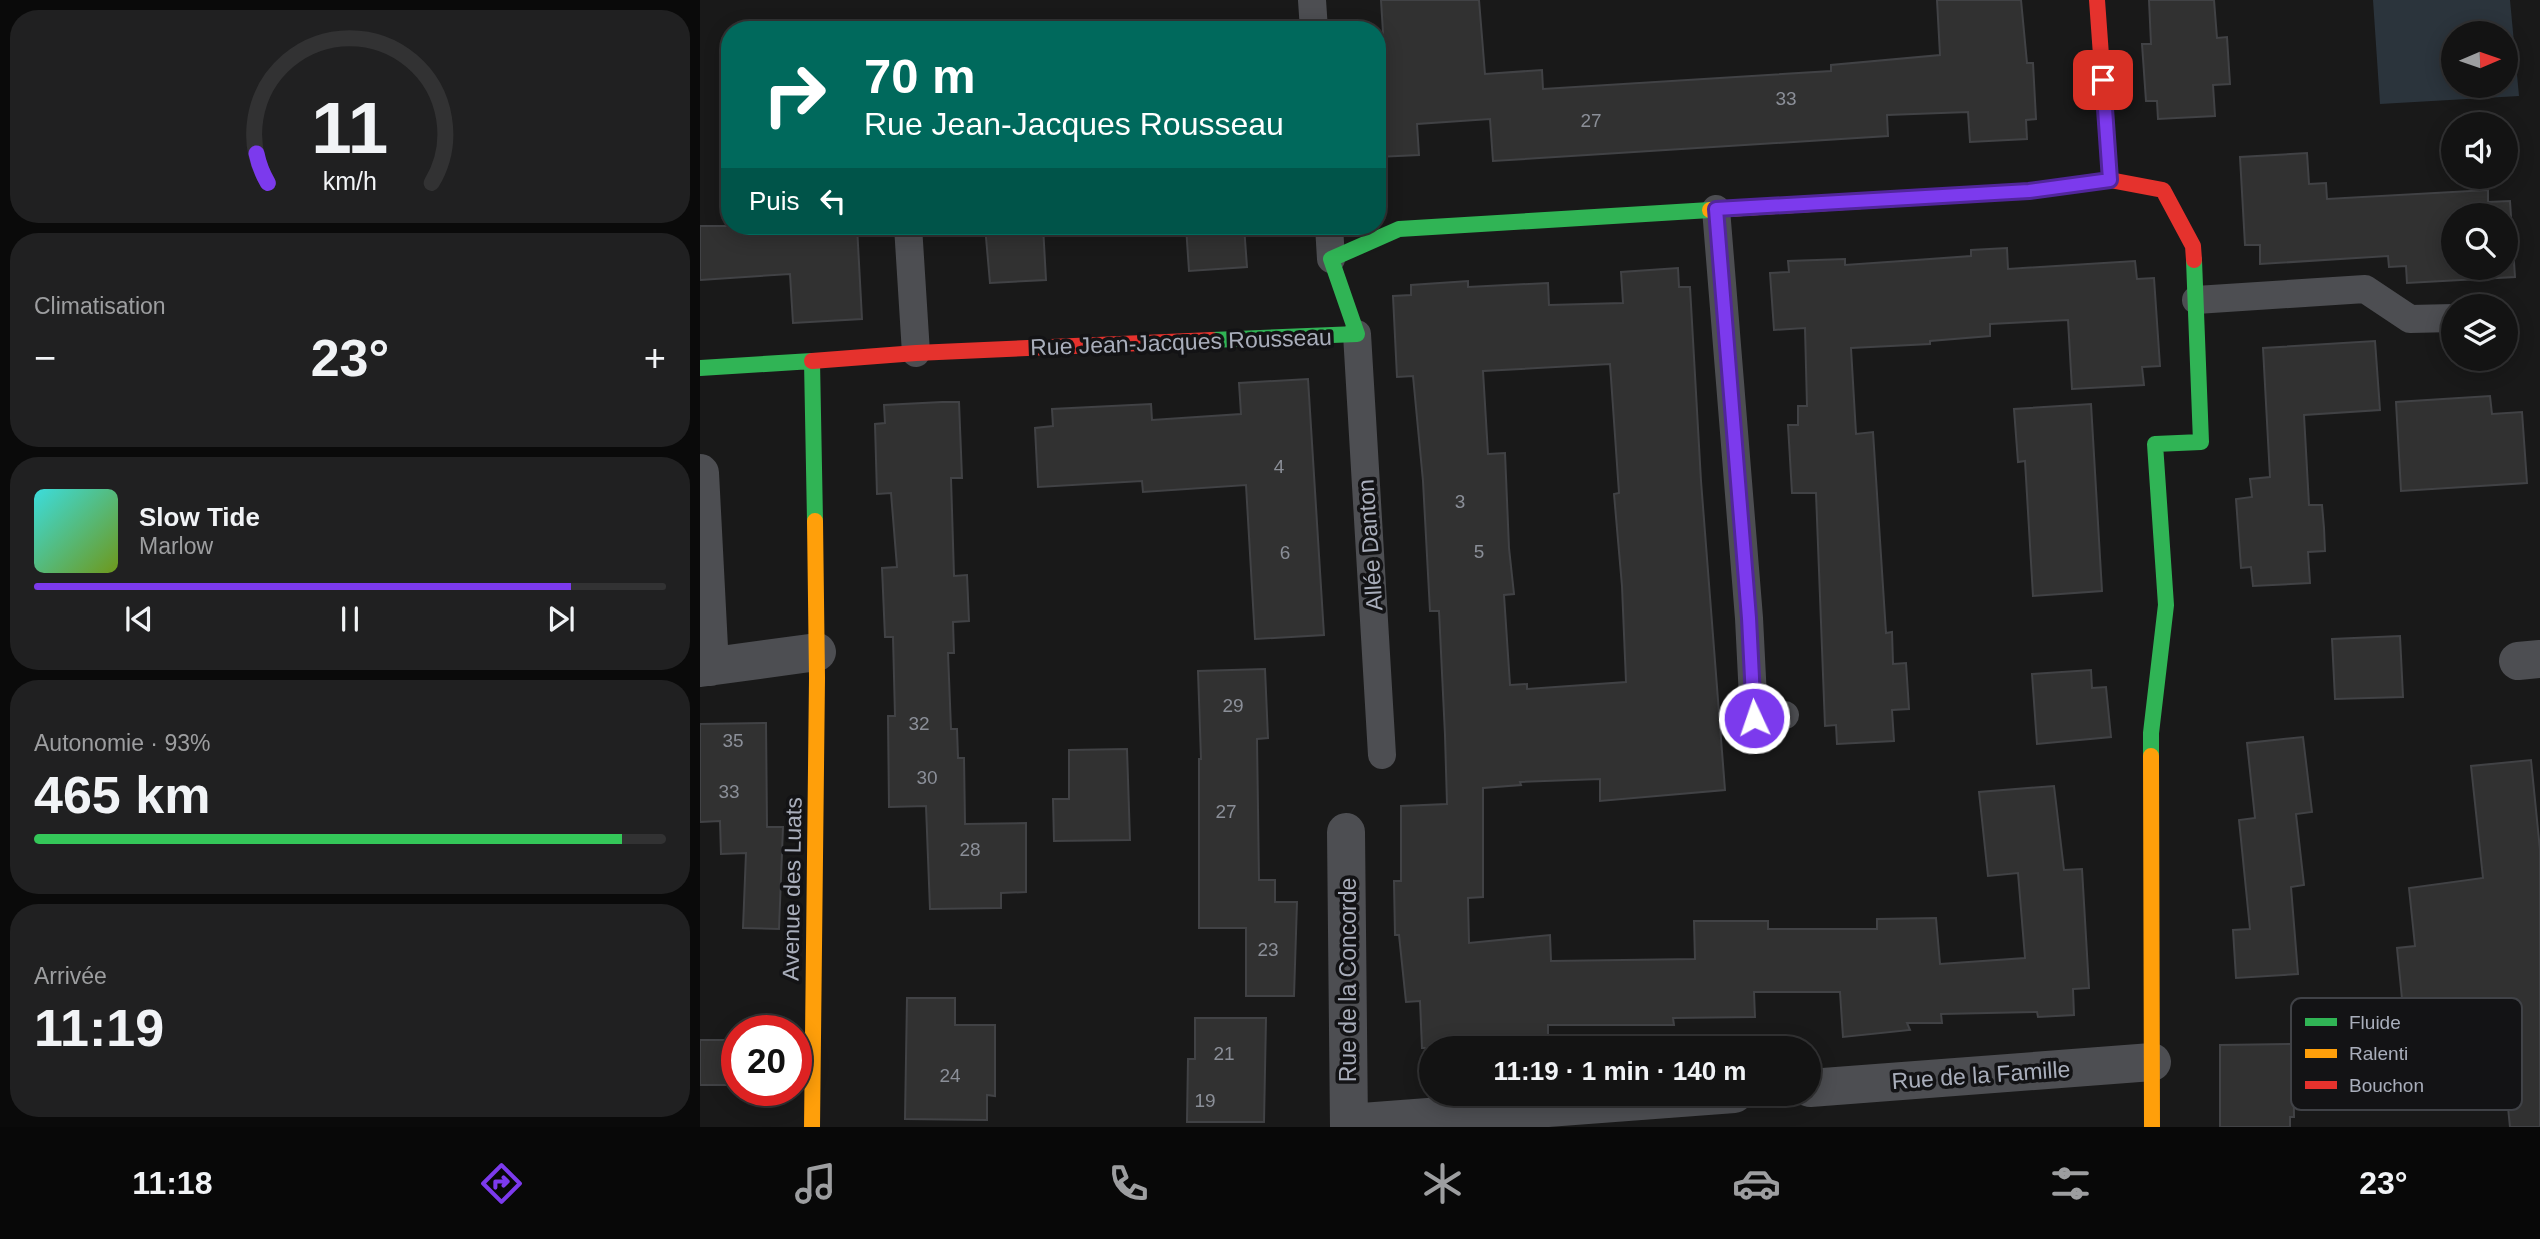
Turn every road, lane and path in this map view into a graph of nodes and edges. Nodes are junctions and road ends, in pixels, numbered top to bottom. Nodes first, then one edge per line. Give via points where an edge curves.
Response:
1 (1312, 0) edge
2 (2097, 0) edge
3 (1313, 21) edge
4 (2110, 180) junction
5 (1716, 209) junction
6 (909, 235) edge
7 (1330, 235) edge
8 (1385, 235) edge
9 (1386, 235) edge
10 (1331, 259) junction
11 (2196, 300) junction
12 (2441, 318) edge
13 (1357, 334) junction
14 (916, 354) junction
15 (812, 361) junction
16 (700, 368) edge
17 (700, 473) edge
18 (817, 652) junction
19 (705, 668) edge
20 (1785, 715) dead end
21 (1382, 755) dead end
22 (1346, 832) dead end
23 (2152, 1062) junction
24 (1821, 1087) edge
25 (1585, 1106) edge
26 (1349, 1125) edge
27 (812, 1127) edge
28 (2152, 1127) edge

1 - 3 lane
2 - 4 street
4 - 5 street via 2029,191
4 - 11 street via 2163,190 2193,246
5 - 9 street via 1399,229
5 - 20 lane via 1754,718
6 - 14 lane
7 - 10 lane
8 - 10 street
10 - 13 street, Rue Jean-Jacques Rousseau
11 - 12 lane via 2365,289 2410,319
11 - 23 street via 2202,442 2155,444 2166,605 2151,733
13 - 14 street, Rue Jean-Jacques Rousseau
13 - 21 lane, Allée Danton
14 - 15 street, Rue Jean-Jacques Rousseau
15 - 16 street, Rue Jean-Jacques Rousseau
15 - 18 street
17 - 19 street
18 - 19 street
18 - 27 street, Avenue des Luats
22 - 26 street, Rue de la Concorde
23 - 24 street, Rue de la Famille
23 - 28 street
25 - 26 street

